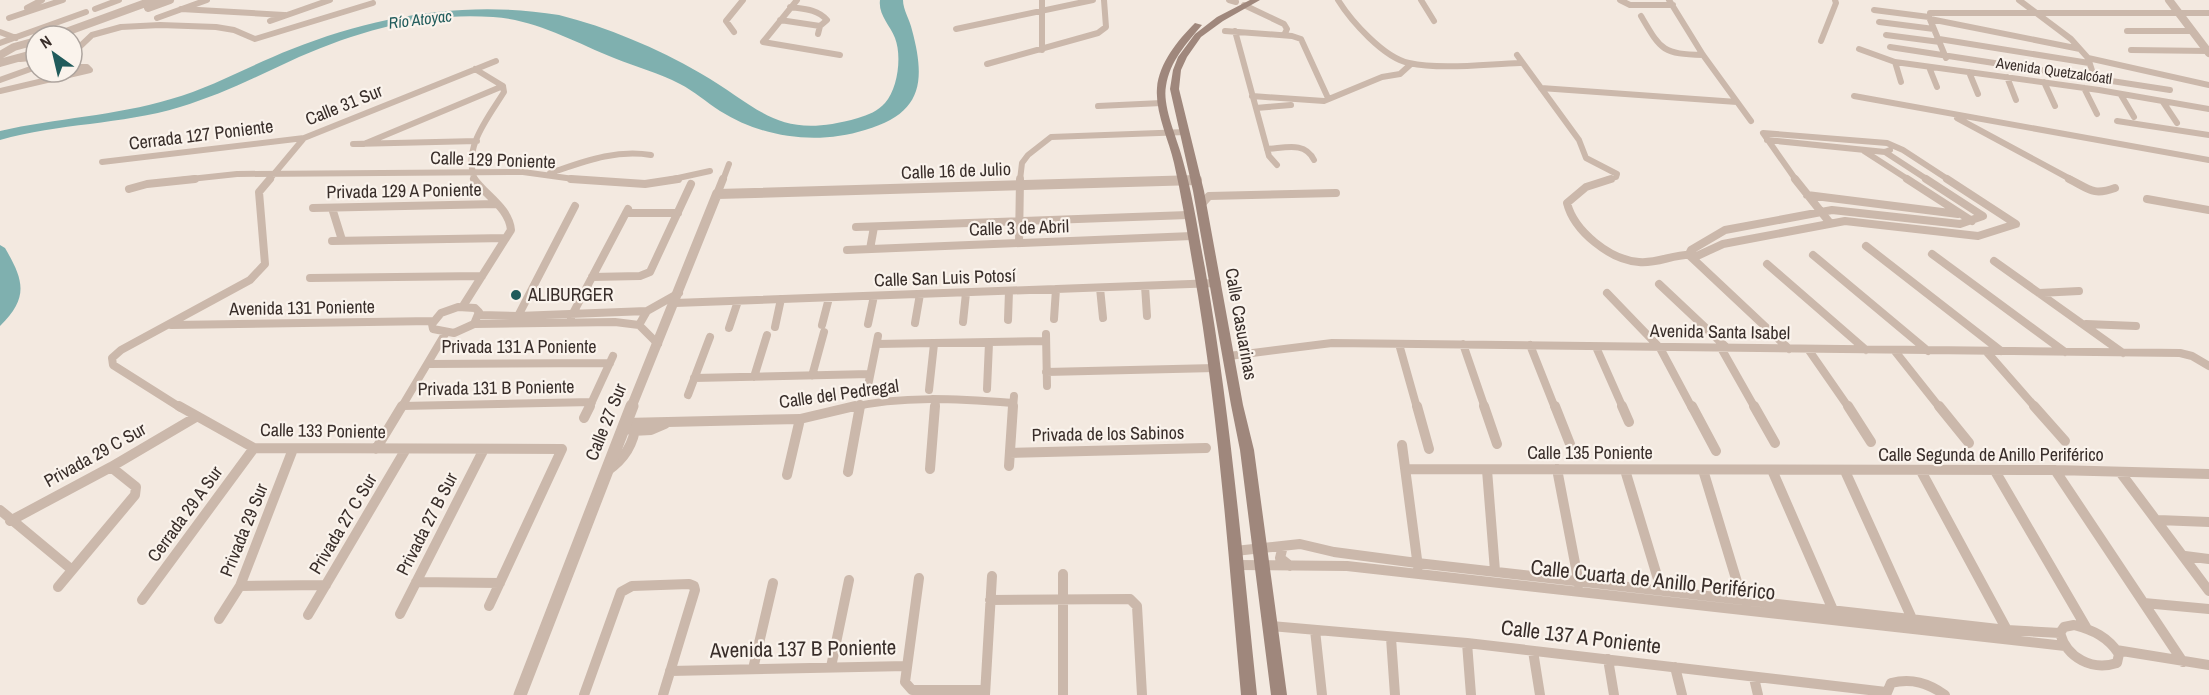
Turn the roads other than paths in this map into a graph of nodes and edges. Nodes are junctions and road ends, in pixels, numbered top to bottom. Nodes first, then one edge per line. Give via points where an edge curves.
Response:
1 (42, 0) edge
2 (63, 0) edge
3 (119, 0) edge
4 (154, 0) edge
5 (170, 0) edge
6 (207, 0) edge
7 (330, 0) edge
8 (743, 0) edge
9 (796, 0) edge
10 (1042, 0) edge
11 (1093, 0) edge
12 (1104, 0) edge
13 (1256, 0) edge
14 (1338, 0) edge
15 (1421, 0) edge
16 (1620, 0) edge
17 (1835, 0) edge
18 (2019, 0) edge
19 (2169, 0) edge
20 (1237, 2) edge
21 (1671, 3) edge
22 (790, 7) junction
23 (181, 9) junction
24 (1044, 10) junction
25 (1874, 10) dead end
26 (2036, 12) junction
27 (2179, 13) junction
28 (2209, 13) edge
29 (284, 15) junction
30 (1641, 16) dead end
31 (1930, 16) junction
32 (9, 18) junction
33 (780, 20) junction
34 (270, 21) dead end
35 (1434, 21) dead end
36 (1879, 22) dead end
37 (0, 23) edge
38 (156, 23) junction
39 (84, 25) edge
40 (820, 26) junction
41 (956, 29) dead end
42 (1934, 29) junction
43 (1225, 31) dead end
44 (1235, 31) junction
45 (2127, 31) dead end
46 (2192, 31) junction
47 (0, 32) edge
48 (734, 32) dead end
49 (818, 34) dead end
50 (1284, 35) junction
51 (1886, 35) dead end
52 (84, 37) edge
53 (252, 37) junction
54 (15, 38) junction
55 (84, 38) edge
56 (24, 40) edge
57 (2198, 40) junction
58 (2209, 40) edge
59 (2, 41) edge
60 (1821, 41) dead end
61 (1940, 41) junction
62 (24, 44) edge
63 (14, 47) junction
64 (1890, 47) dead end
65 (1859, 49) dead end
66 (2080, 49) junction
67 (1042, 50) junction
68 (2131, 50) dead end
69 (2208, 52) edge
70 (1028, 53) junction
71 (840, 55) dead end
72 (1703, 55) junction
73 (0, 56) edge
74 (24, 57) edge
75 (1946, 58) junction
76 (24, 59) edge
77 (14, 60) junction
78 (496, 61) dead end
79 (2088, 61) junction
80 (0, 63) edge
81 (987, 63) dead end
82 (1028, 63) dead end
83 (1895, 63) junction
84 (1412, 64) junction
85 (84, 67) edge
86 (1929, 67) junction
87 (475, 69) junction
88 (24, 71) edge
89 (88, 71) junction
90 (1969, 72) junction
91 (98, 74) dead end
92 (2160, 74) junction
93 (2007, 77) junction
94 (2095, 78) junction
95 (0, 81) edge
96 (1901, 82) dead end
97 (2044, 82) junction
98 (2209, 85) edge
99 (503, 86) junction
100 (1937, 87) dead end
101 (1541, 88) junction
102 (2084, 88) junction
103 (2099, 90) junction
104 (2170, 90) junction
105 (1, 91) edge
106 (1978, 94) dead end
107 (2121, 95) junction
108 (1252, 96) junction
109 (1854, 96) dead end
110 (1328, 98) junction
111 (2016, 100) dead end
112 (1316, 102) junction
113 (1737, 102) junction
114 (2163, 102) junction
115 (1162, 103) junction
116 (2178, 104) junction
117 (1098, 106) dead end
118 (2055, 106) dead end
119 (1256, 108) junction
120 (2208, 111) edge
121 (1949, 113) junction
122 (2097, 114) dead end
123 (2134, 117) dead end
124 (1750, 121) dead end
125 (2117, 121) dead end
126 (2177, 123) dead end
127 (1172, 132) junction
128 (1186, 132) junction
129 (2209, 135) edge
130 (1766, 136) junction
131 (1051, 137) joint
132 (304, 138) junction
133 (477, 141) junction
134 (353, 144) dead end
135 (364, 144) junction
136 (1896, 147) junction
137 (1267, 149) junction
138 (1864, 151) junction
139 (1885, 152) junction
140 (651, 155) dead end
141 (1314, 160) dead end
142 (2209, 160) edge
143 (102, 162) dead end
144 (729, 164) dead end
145 (1277, 165) dead end
146 (472, 171) junction
147 (710, 171) dead end
148 (273, 174) junction
149 (546, 174) junction
150 (1182, 180) junction
151 (1197, 180) junction
152 (691, 184) dead end
153 (1019, 185) junction
154 (2115, 188) dead end
155 (129, 189) dead end
156 (1336, 193) dead end
157 (717, 194) junction
158 (1807, 195) junction
159 (2147, 200) dead end
160 (496, 204) junction
161 (1201, 205) junction
162 (575, 206) dead end
163 (313, 208) dead end
164 (332, 208) junction
165 (2209, 210) edge
166 (627, 211) joint
167 (1819, 212) junction
168 (678, 213) junction
169 (1958, 214) junction
170 (1188, 215) junction
171 (1018, 221) junction
172 (1968, 222) junction
173 (1830, 223) junction
174 (856, 227) dead end
175 (874, 227) junction
176 (1192, 236) junction
177 (506, 238) junction
178 (342, 240) junction
179 (332, 241) dead end
180 (1019, 243) junction
181 (1708, 246) junction
182 (1866, 246) dead end
183 (870, 249) junction
184 (846, 250) dead end
185 (1932, 254) dead end
186 (1693, 255) junction
187 (1813, 255) dead end
188 (1994, 261) dead end
189 (1767, 264) dead end
190 (482, 276) junction
191 (592, 277) junction
192 (310, 278) dead end
193 (1201, 284) junction
194 (1216, 284) junction
195 (1659, 284) dead end
196 (1145, 286) junction
197 (1101, 288) junction
198 (1056, 289) junction
199 (1009, 291) junction
200 (2079, 291) dead end
201 (966, 292) junction
202 (1607, 293) dead end
203 (2039, 293) junction
204 (920, 294) junction
205 (874, 296) junction
206 (677, 298) junction
207 (829, 298) junction
208 (782, 299) junction
209 (738, 301) junction
210 (463, 306) junction
211 (647, 311) junction
212 (480, 315) junction
213 (518, 316) junction
214 (1147, 316) dead end
215 (1103, 318) dead end
216 (570, 319) junction
217 (1054, 319) dead end
218 (1008, 320) dead end
219 (433, 321) junction
220 (963, 322) dead end
221 (915, 323) dead end
222 (474, 324) junction
223 (868, 324) dead end
224 (2085, 324) junction
225 (171, 325) junction
226 (639, 325) junction
227 (2136, 326) dead end
228 (775, 327) dead end
229 (729, 328) dead end
230 (445, 334) junction
231 (767, 335) dead end
232 (710, 337) dead end
233 (989, 343) junction
234 (658, 344) junction
235 (934, 344) junction
236 (1399, 344) junction
237 (1463, 344) junction
238 (1530, 345) junction
239 (1722, 346) junction
240 (1596, 347) junction
241 (1660, 348) junction
242 (1793, 349) junction
243 (1808, 349) junction
244 (1866, 350) junction
245 (1894, 350) junction
246 (1928, 351) junction
247 (1986, 351) junction
248 (2001, 351) junction
249 (2065, 352) junction
250 (2122, 352) junction
251 (1229, 357) junction
252 (112, 358) joint
253 (428, 364) junction
254 (2209, 366) edge
255 (1215, 368) junction
256 (1046, 372) junction
257 (870, 374) junction
258 (812, 375) junction
259 (754, 377) junction
260 (694, 378) junction
261 (1047, 386) dead end
262 (987, 389) dead end
263 (929, 390) dead end
264 (867, 392) dead end
265 (688, 395) dead end
266 (936, 400) junction
267 (592, 402) junction
268 (860, 404) junction
269 (402, 406) junction
270 (196, 417) junction
271 (584, 418) dead end
272 (800, 419) junction
273 (1629, 422) dead end
274 (630, 427) junction
275 (2066, 441) dead end
276 (1871, 442) dead end
277 (1774, 443) dead end
278 (1969, 443) dead end
279 (1497, 444) dead end
280 (1570, 444) dead end
281 (1402, 445) dead end
282 (254, 448) junction
283 (1206, 448) dead end
284 (293, 449) junction
285 (376, 449) junction
286 (406, 449) junction
287 (484, 449) junction
288 (1429, 449) dead end
289 (1716, 451) dead end
290 (1010, 453) junction
291 (111, 466) junction
292 (1009, 466) dead end
293 (930, 469) dead end
294 (1407, 469) junction
295 (1487, 470) junction
296 (1557, 470) junction
297 (1624, 470) junction
298 (1703, 470) junction
299 (1772, 470) junction
300 (2055, 470) junction
301 (1845, 471) junction
302 (1921, 471) junction
303 (1995, 471) junction
304 (848, 472) dead end
305 (2120, 472) junction
306 (2209, 474) edge
307 (786, 475) dead end
308 (0, 510) edge
309 (2158, 520) junction
310 (10, 521) junction
311 (2209, 522) edge
312 (1283, 546) junction
313 (1311, 547) junction
314 (1260, 549) junction
315 (1235, 551) junction
316 (2185, 556) junction
317 (2209, 559) edge
318 (1236, 565) junction
319 (1263, 565) junction
320 (1290, 566) junction
321 (1308, 566) junction
322 (1418, 568) junction
323 (72, 569) junction
324 (1495, 571) junction
325 (1063, 574) dead end
326 (992, 576) dead end
327 (919, 578) dead end
328 (849, 580) dead end
329 (1578, 580) junction
330 (416, 582) junction
331 (500, 583) junction
332 (773, 583) dead end
333 (326, 585) junction
334 (240, 586) junction
335 (58, 587) dead end
336 (1661, 590) junction
337 (1581, 591) junction
338 (2209, 591) edge
339 (142, 600) dead end
340 (990, 600) junction
341 (1063, 600) junction
342 (2144, 603) junction
343 (1744, 605) junction
344 (489, 606) dead end
345 (2209, 609) edge
346 (1833, 610) junction
347 (400, 614) dead end
348 (308, 615) dead end
349 (219, 620) dead end
350 (1915, 624) junction
351 (1271, 626) junction
352 (2086, 627) junction
353 (1315, 630) junction
354 (2007, 630) junction
355 (2060, 633) junction
356 (1391, 638) junction
357 (1467, 643) junction
358 (2065, 646) junction
359 (2116, 650) junction
360 (1533, 651) junction
361 (1608, 659) junction
362 (2183, 662) junction
363 (2209, 665) edge
364 (907, 666) junction
365 (1675, 667) junction
366 (831, 668) junction
367 (753, 669) junction
368 (670, 671) junction
369 (1754, 678) junction
370 (985, 693) edge
371 (1886, 694) edge
372 (520, 695) edge
373 (584, 695) edge
374 (663, 695) edge
375 (1063, 695) edge
376 (1142, 695) edge
377 (1249, 695) edge
378 (1279, 695) edge
379 (1322, 695) edge
380 (1395, 695) edge
381 (1471, 695) edge
382 (1540, 695) edge
383 (1614, 695) edge
384 (1682, 695) edge
385 (1758, 695) edge
386 (1945, 695) edge

1 - 32 street
2 - 32 street
3 - 54 street
4 - 39 street
5 - 52 street
6 - 23 street
7 - 29 street
8 - 48 street via 726,21
9 - 22 street
10 - 24 street
11 - 24 street
12 - 67 street via 1104,30
13 - 20 main road, Calle Casuarinas
14 - 84 street via 1351,21 1394,57
15 - 35 street
16 - 21 street via 1630,5
17 - 60 street
18 - 26 street
19 - 27 street
20 - 50 street via 1284,24
20 - 115 main road, Calle Casuarinas via 1202,22 1178,47 1161,87
20 - 128 main road, Calle Casuarinas via 1201,33 1178,68 1175,97
21 - 72 street
22 - 33 street
22 - 40 street via 821,14 826,20
23 - 29 street
23 - 38 street
24 - 41 street
24 - 67 street
25 - 31 street
26 - 27 street
26 - 31 street
26 - 66 street
27 - 28 street
27 - 46 street
29 - 34 street
30 - 72 street via 1662,50
31 - 42 street
31 - 66 street
32 - 37 street
33 - 40 street
33 - 71 street via 763,42
36 - 42 street
38 - 53 street via 233,30
38 - 55 street via 116,27
40 - 49 street
42 - 61 street
43 - 44 street
44 - 50 street
44 - 108 street
45 - 46 street
46 - 57 street
47 - 54 street
50 - 110 street via 1303,42
51 - 61 street
53 - 53 street via 268,37 374,3 350,6
54 - 56 street
54 - 59 street
57 - 58 street
57 - 69 street
59 - 63 street
61 - 75 street
61 - 79 street
62 - 63 street
63 - 73 street
64 - 75 street
65 - 83 street, Avenida Quetzalcóatl
66 - 79 street
67 - 70 street
68 - 69 street
70 - 81 street
70 - 82 street
72 - 113 street
73 - 77 street
74 - 77 street
75 - 94 street
76 - 77 street
77 - 80 street
78 - 87 street, Calle 31 Sur
79 - 92 street
79 - 94 street
83 - 86 street, Avenida Quetzalcóatl
83 - 96 street
84 - 101 street via 1519,59
84 - 110 street via 1405,72
85 - 89 street
86 - 90 street, Avenida Quetzalcóatl
86 - 100 street
87 - 99 street
87 - 132 street, Calle 31 Sur
88 - 95 street
89 - 91 street
89 - 105 street
90 - 93 street, Avenida Quetzalcóatl
90 - 106 street
92 - 98 street
92 - 104 street
93 - 97 street, Avenida Quetzalcóatl
93 - 111 street
94 - 103 street
94 - 104 street
97 - 102 street, Avenida Quetzalcóatl
97 - 118 street
99 - 133 street via 504,92
99 - 135 street
101 - 113 street
101 - 186 street via 1579,140 1586,158 1617,174 1586,187 1569,201 1567,207 1576,223 1628,260 1643,262
102 - 103 street, Avenida Quetzalcóatl
102 - 122 street
103 - 107 street, Avenida Quetzalcóatl
104 - 116 street
107 - 114 street, Avenida Quetzalcóatl
107 - 123 street
108 - 112 street
108 - 119 street
109 - 121 street
110 - 112 street
112 - 119 street
113 - 124 street
114 - 116 street, Avenida Quetzalcóatl
114 - 126 street
115 - 117 street
115 - 127 main road, Calle Casuarinas
116 - 120 street, Avenida Quetzalcóatl
119 - 137 street
121 - 142 street
121 - 154 street via 2092,191 2100,193
125 - 129 street
127 - 128 street
127 - 131 street
127 - 150 main road, Calle Casuarinas
128 - 151 main road, Calle Casuarinas
130 - 136 street via 1881,142
130 - 138 street
130 - 158 street
131 - 153 street via 1022,163
132 - 143 street, Cerrada 127 Poniente
132 - 148 street, Calle 31 Sur
133 - 135 street
133 - 146 street via 470,157
134 - 135 street
136 - 139 street
136 - 173 street via 2016,224 1978,236 1854,221
137 - 141 street via 1302,147 1310,151
137 - 145 street
138 - 139 street
138 - 169 street
139 - 172 street via 1983,216
140 - 149 street via 610,154
144 - 157 street, Calle 27 Sur
146 - 148 street, Calle 129 Poniente
146 - 149 street, Calle 129 Poniente
146 - 160 street via 479,188
147 - 149 street, Calle 129 Poniente via 645,184
148 - 155 street, Calle 129 Poniente via 147,184
148 - 225 street, Calle 31 Sur via 259,192 263,268 250,280
150 - 151 street, Calle 16 de Julio
150 - 153 street, Calle 16 de Julio
150 - 170 main road, Calle Casuarinas
151 - 161 main road, Calle Casuarinas
152 - 168 street
153 - 157 street, Calle 16 de Julio
153 - 171 street
156 - 161 street via 1209,196
157 - 206 street, Calle 27 Sur
158 - 167 street
158 - 169 street
159 - 165 street
160 - 164 street, Privada 129 A Poniente
160 - 177 street via 511,218 512,230
161 - 194 main road, Calle Casuarinas
162 - 213 street
163 - 164 street, Privada 129 A Poniente
164 - 178 street
166 - 168 street
166 - 191 street
167 - 172 street via 1839,209
167 - 173 street
167 - 181 street via 1725,230 1716,234
168 - 191 street via 646,276
169 - 172 street
170 - 171 street
170 - 176 main road, Calle Casuarinas
171 - 175 street
171 - 180 street
173 - 181 street
174 - 175 street
175 - 183 street
176 - 180 street, Calle 3 de Abril
176 - 193 main road, Calle Casuarinas
177 - 178 street
177 - 190 street
178 - 179 street
180 - 183 street, Calle 3 de Abril
181 - 186 street
182 - 248 street
183 - 184 street, Calle 3 de Abril
185 - 249 street
186 - 242 street
187 - 246 street
188 - 203 street
189 - 244 street
190 - 192 street
190 - 210 street
191 - 216 street
193 - 194 street, Calle San Luis Potosí
193 - 196 street, Calle San Luis Potosí
193 - 255 main road, Calle Casuarinas
194 - 251 main road, Calle Casuarinas
195 - 239 street
196 - 197 street, Calle San Luis Potosí
196 - 214 street
197 - 198 street, Calle San Luis Potosí
197 - 215 street
198 - 199 street, Calle San Luis Potosí
198 - 217 street
199 - 201 street, Calle San Luis Potosí
199 - 218 street
200 - 203 street
201 - 204 street, Calle San Luis Potosí
201 - 220 street
202 - 241 street
203 - 224 street
204 - 205 street, Calle San Luis Potosí
204 - 221 street
205 - 207 street, Calle San Luis Potosí
205 - 223 street
206 - 209 street, Calle San Luis Potosí
206 - 211 street
206 - 234 street, Calle 27 Sur
207 - 208 street, Calle San Luis Potosí
207 - 258 street
208 - 209 street, Calle San Luis Potosí
208 - 228 street
209 - 229 street
210 - 212 street via 475,308
210 - 219 street via 444,311
211 - 216 street
211 - 226 street
212 - 213 street
212 - 222 street
213 - 216 street
216 - 222 street
216 - 226 street
219 - 225 street, Avenida 131 Poniente
219 - 230 street via 435,331
222 - 230 street
224 - 227 street
224 - 250 street
225 - 252 street, Calle 31 Sur
226 - 234 street
230 - 253 street
231 - 259 street
232 - 260 street
233 - 235 street
233 - 256 street via 1046,338
233 - 262 street
234 - 274 street, Calle 27 Sur
235 - 257 street via 878,340
235 - 263 street
236 - 237 street, Avenida Santa Isabel
236 - 251 street, Avenida Santa Isabel via 1318,344
236 - 288 street
237 - 238 street, Avenida Santa Isabel
237 - 279 street
238 - 240 street, Avenida Santa Isabel
238 - 280 street
239 - 241 street, Avenida Santa Isabel
239 - 242 street, Avenida Santa Isabel
239 - 277 street
240 - 241 street, Avenida Santa Isabel
240 - 273 street
241 - 289 street
242 - 243 street, Avenida Santa Isabel
243 - 244 street, Avenida Santa Isabel
243 - 276 street
244 - 245 street, Avenida Santa Isabel
245 - 246 street, Avenida Santa Isabel
245 - 278 street
246 - 247 street, Avenida Santa Isabel
247 - 248 street, Avenida Santa Isabel
247 - 275 street
248 - 249 street, Avenida Santa Isabel
249 - 250 street, Avenida Santa Isabel
250 - 254 street, Avenida Santa Isabel via 2188,354
251 - 314 main road, Calle Casuarinas
252 - 270 street, Calle 133 Poniente via 113,365
253 - 267 street, Privada 131 A Poniente via 612,360
253 - 269 street
255 - 256 street
255 - 315 main road, Calle Casuarinas
256 - 261 street
257 - 258 street
257 - 264 street
258 - 259 street
259 - 260 street
260 - 265 street
266 - 268 street, Calle del Pedregal
266 - 290 street, Calle del Pedregal via 1014,399
266 - 293 street
267 - 269 street, Privada 131 B Poniente
267 - 271 street
268 - 272 street, Calle del Pedregal
268 - 304 street
269 - 285 street
270 - 282 street, Calle 133 Poniente
270 - 291 street, Privada 29 C Sur
272 - 274 street, Calle del Pedregal via 668,422 651,430
272 - 307 street
274 - 372 street, Calle 27 Sur via 604,472
281 - 294 street
282 - 284 street, Calle 133 Poniente
282 - 339 street, Cerrada 29 A Sur
283 - 290 street, Privada de los Sabinos
284 - 285 street, Calle 133 Poniente
284 - 334 street, Privada 29 Sur
285 - 286 street, Calle 133 Poniente
286 - 287 street, Calle 133 Poniente
286 - 333 street, Privada 27 C Sur
287 - 330 street, Privada 27 B Sur
287 - 331 street, Calle 133 Poniente via 562,449
290 - 292 street
291 - 310 street, Privada 29 C Sur
291 - 323 street via 137,490
294 - 295 street, Calle 135 Poniente
294 - 322 street
295 - 296 street, Calle 135 Poniente
295 - 324 street
296 - 297 street, Calle 135 Poniente
296 - 329 street
297 - 298 street, Calle 135 Poniente
297 - 336 street
298 - 299 street, Calle 135 Poniente
298 - 343 street
299 - 301 street, Calle Segunda de Anillo Periférico
299 - 346 street
300 - 303 street, Calle Segunda de Anillo Periférico
300 - 305 street, Calle Segunda de Anillo Periférico
300 - 342 street
301 - 302 street, Calle Segunda de Anillo Periférico
301 - 350 street
302 - 303 street, Calle Segunda de Anillo Periférico
302 - 354 street
303 - 352 street
305 - 306 street, Calle Segunda de Anillo Periférico
305 - 309 street
308 - 310 street
309 - 311 street
309 - 316 street
310 - 323 street
312 - 313 street, Calle Cuarta de Anillo Periférico
312 - 314 street, Calle Cuarta de Anillo Periférico
312 - 320 street via 1280,558
313 - 321 street via 1318,556 1315,564
313 - 322 street, Calle Cuarta de Anillo Periférico
314 - 315 street, Calle Cuarta de Anillo Periférico
314 - 319 main road, Calle Casuarinas
315 - 318 main road, Calle Casuarinas
316 - 317 street
316 - 338 street
318 - 319 street, Calle Cuarta de Anillo Periférico
318 - 377 main road, Calle Casuarinas
319 - 320 street, Calle Cuarta de Anillo Periférico
319 - 351 main road, Calle Casuarinas
320 - 321 street, Calle Cuarta de Anillo Periférico
321 - 322 street, Calle Cuarta de Anillo Periférico
322 - 324 street, Calle Cuarta de Anillo Periférico
322 - 337 street, Calle Cuarta de Anillo Periférico
323 - 335 street
324 - 329 street, Calle Cuarta de Anillo Periférico
325 - 341 street
326 - 340 street
327 - 364 street
328 - 366 street
329 - 336 street, Calle Cuarta de Anillo Periférico
329 - 337 street
330 - 331 street
330 - 347 street, Privada 27 B Sur
331 - 344 street
332 - 367 street
333 - 334 street
333 - 348 street, Privada 27 C Sur
334 - 349 street, Privada 29 Sur
336 - 343 street, Calle Cuarta de Anillo Periférico
337 - 343 street, Calle Cuarta de Anillo Periférico
340 - 341 street
340 - 370 street
341 - 375 street
341 - 376 street via 1135,602
342 - 345 street
342 - 362 street
343 - 346 street, Calle Cuarta de Anillo Periférico
343 - 350 street, Calle Cuarta de Anillo Periférico
346 - 350 street, Calle Cuarta de Anillo Periférico
350 - 354 street, Calle Cuarta de Anillo Periférico
350 - 358 street, Calle Cuarta de Anillo Periférico
351 - 353 street, Calle 137 A Poniente
351 - 378 main road, Calle Casuarinas
352 - 355 street, Calle Cuarta de Anillo Periférico via 2064,627
352 - 359 street via 2107,639
353 - 356 street, Calle 137 A Poniente
353 - 379 street
354 - 355 street, Calle Cuarta de Anillo Periférico
355 - 358 street
356 - 357 street, Calle 137 A Poniente
356 - 380 street
357 - 360 street, Calle 137 A Poniente
357 - 381 street
358 - 359 street via 2094,666 2117,663
359 - 362 street
360 - 361 street, Calle 137 A Poniente
360 - 382 street
361 - 365 street, Calle 137 A Poniente
361 - 383 street
362 - 363 street
364 - 366 street, Avenida 137 B Poniente
364 - 370 street, Avenida 137 B Poniente via 905,682 912,690
365 - 369 street, Calle 137 A Poniente
365 - 384 street
366 - 367 street, Avenida 137 B Poniente
367 - 368 street, Avenida 137 B Poniente
368 - 373 street via 694,586 632,586 621,592
368 - 374 street
369 - 371 street, Calle 137 A Poniente
369 - 385 street
371 - 386 street via 1891,683 1903,679 1920,681

